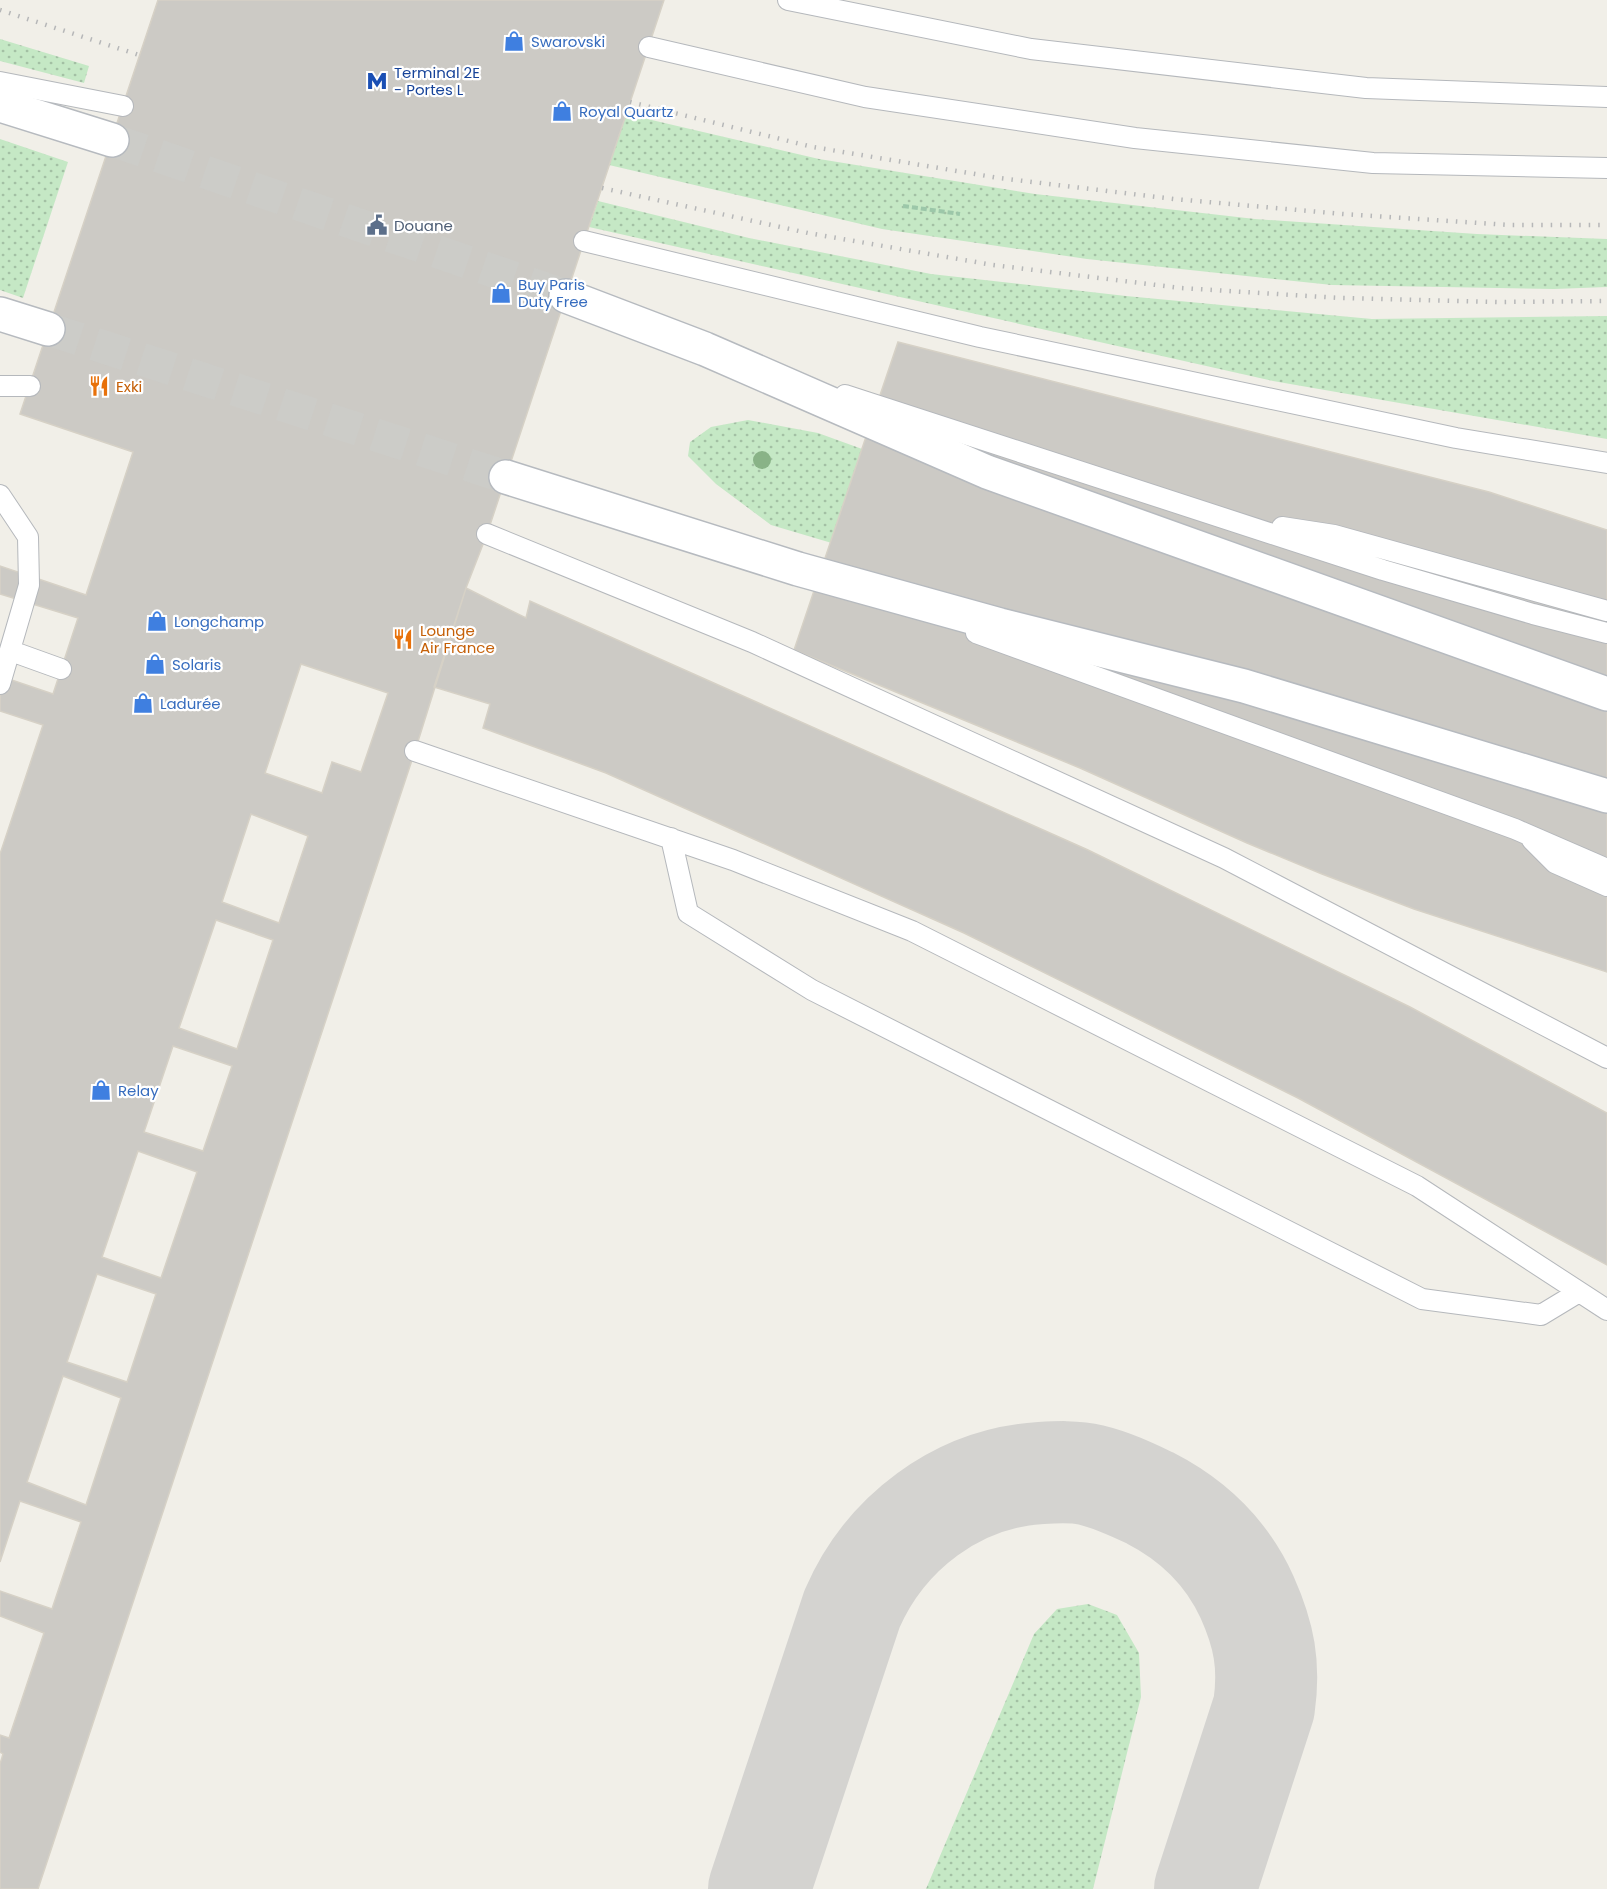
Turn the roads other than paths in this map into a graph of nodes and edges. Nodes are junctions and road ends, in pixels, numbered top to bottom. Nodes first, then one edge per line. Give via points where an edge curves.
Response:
1 (788, 0) edge
2 (649, 47) dead end
3 (0, 82) edge
4 (1607, 97) edge
5 (0, 105) edge
6 (123, 105) dead end
7 (111, 140) tunnel mouth
8 (1607, 168) edge
9 (584, 241) dead end
10 (566, 296) tunnel mouth
11 (5, 320) edge
12 (48, 329) tunnel mouth
13 (705, 349) junction
14 (0, 386) edge
15 (30, 386) dead end
16 (1607, 463) edge
17 (506, 477) tunnel mouth
18 (0, 495) edge
19 (1220, 517) junction
20 (487, 534) dead end
21 (798, 569) junction
22 (1607, 611) edge
23 (1607, 633) edge
24 (11, 651) junction
25 (61, 669) dead end
26 (0, 684) edge
27 (1607, 694) edge
28 (415, 751) dead end
29 (1607, 796) edge
30 (1524, 832) junction
31 (671, 838) junction
32 (1607, 869) edge
33 (1607, 886) edge
34 (1607, 1058) edge
35 (1580, 1292) junction
36 (1607, 1310) edge

1 - 4 lane via 1031,49 1366,88
2 - 8 lane via 865,97 1135,138 1373,163
3 - 6 lane
5 - 7 main road
9 - 16 lane via 980,337 1456,438
10 - 13 main road
11 - 12 main road
13 - 19 lane
13 - 27 main road via 987,472
14 - 15 lane
17 - 21 main road
18 - 24 lane via 28,537 29,585
19 - 22 lane via 1334,536
19 - 23 lane via 1533,615
20 - 34 lane via 753,642 1224,858
21 - 29 main road via 1244,686
21 - 30 lane
24 - 25 lane
24 - 26 lane
28 - 31 lane
30 - 32 lane
30 - 33 lane via 1555,863
31 - 35 lane via 912,931 1417,1186
31 - 35 lane via 688,913 812,990 1422,1299 1541,1315
35 - 36 lane

